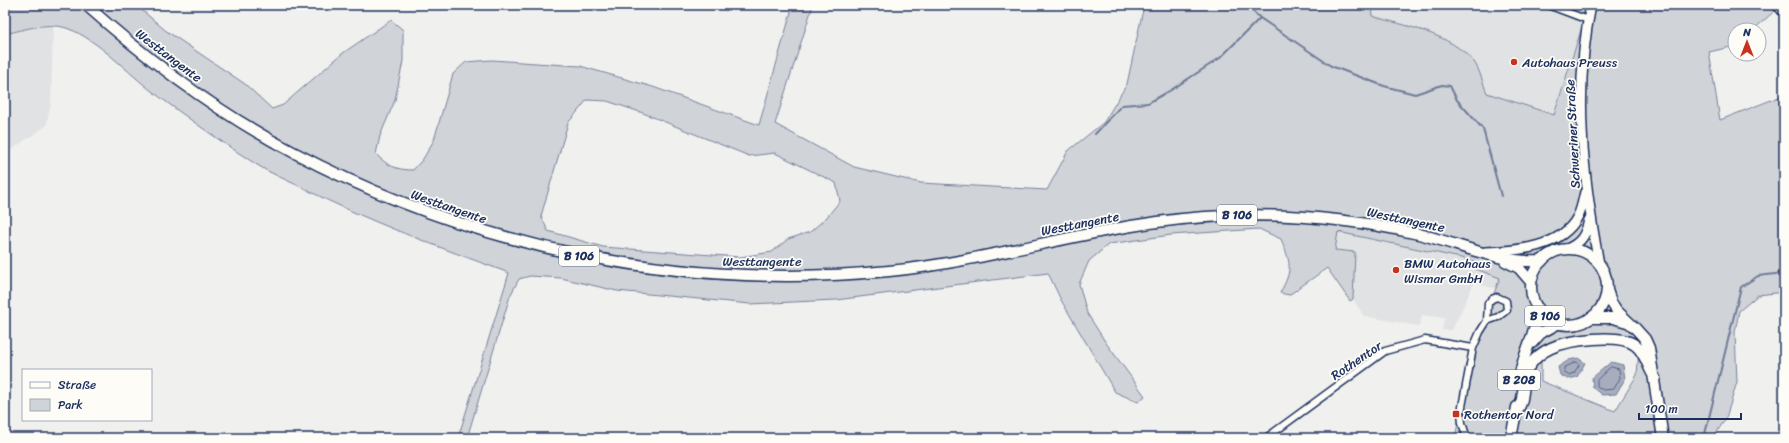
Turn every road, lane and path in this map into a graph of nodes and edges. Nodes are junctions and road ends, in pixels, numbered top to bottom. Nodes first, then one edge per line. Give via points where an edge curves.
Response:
1 (86, 5) edge
2 (1548, 5) edge
3 (1591, 5) edge
4 (1775, 5) edge
5 (1784, 14) edge
6 (1588, 20) junction
7 (1586, 187) junction
8 (1590, 215) junction
9 (1567, 249) junction
10 (1483, 252) junction
11 (1497, 256) junction
12 (1542, 261) junction
13 (1599, 264) junction
14 (1532, 282) junction
15 (1606, 290) junction
16 (1538, 308) junction
17 (1590, 318) junction
18 (1487, 321) dead end
19 (1560, 323) junction
20 (1636, 328) junction
21 (1473, 348) junction
22 (1527, 349) junction
23 (1655, 378) junction
24 (1516, 412) junction
25 (1266, 438) edge
26 (1466, 438) edge
27 (1511, 438) edge
28 (1663, 438) edge

1 - 10 main road, Westtangente / B 106 via 146,56 210,102 291,151 332,172 385,197 464,226 535,246 599,260 714,274 777,276 889,271 956,261 1134,226 1217,216 1259,215 1303,216 1379,226 1444,240
2 - 6 street
3 - 6 main road, Schweriner Straße
4 - 5 street
6 - 7 main road, Schweriner Straße via 1581,112
7 - 8 main road, Schweriner Straße
7 - 10 main road via 1578,215 1566,232 1520,249
8 - 9 main road, Schweriner Straße via 1585,235 1576,245
8 - 13 main road, Schweriner Straße
9 - 12 main road, B 106 via 1550,254
9 - 13 main road via 1585,252
10 - 11 main road, Westtangente / B 106
11 - 12 main road, Westtangente / B 106 via 1522,261
11 - 14 main road, Westtangente / B 106 via 1519,268
12 - 14 main road via 1534,273
13 - 15 main road, B 106 via 1604,272
14 - 16 main road, B 106 via 1531,291
15 - 17 main road, B 106 via 1602,306
15 - 20 main road, B 106 via 1617,311
16 - 19 main road, B 106 via 1544,315
16 - 22 main road, B 208
17 - 19 main road, B 106 via 1575,324
17 - 20 main road, B 106 via 1613,318
18 - 21 street
19 - 22 main road, B 208 via 1541,333
20 - 23 main road, B 106 via 1649,348
21 - 25 street, Rothentor via 1425,340 1385,351
21 - 26 street via 1461,412
22 - 24 main road, B 208 via 1519,373
23 - 24 main road, B 106 via 1642,352 1627,340 1612,338 1563,344 1541,354 1529,367 1524,379 1522,402
23 - 28 main road, B 106
24 - 27 main road, B 208

